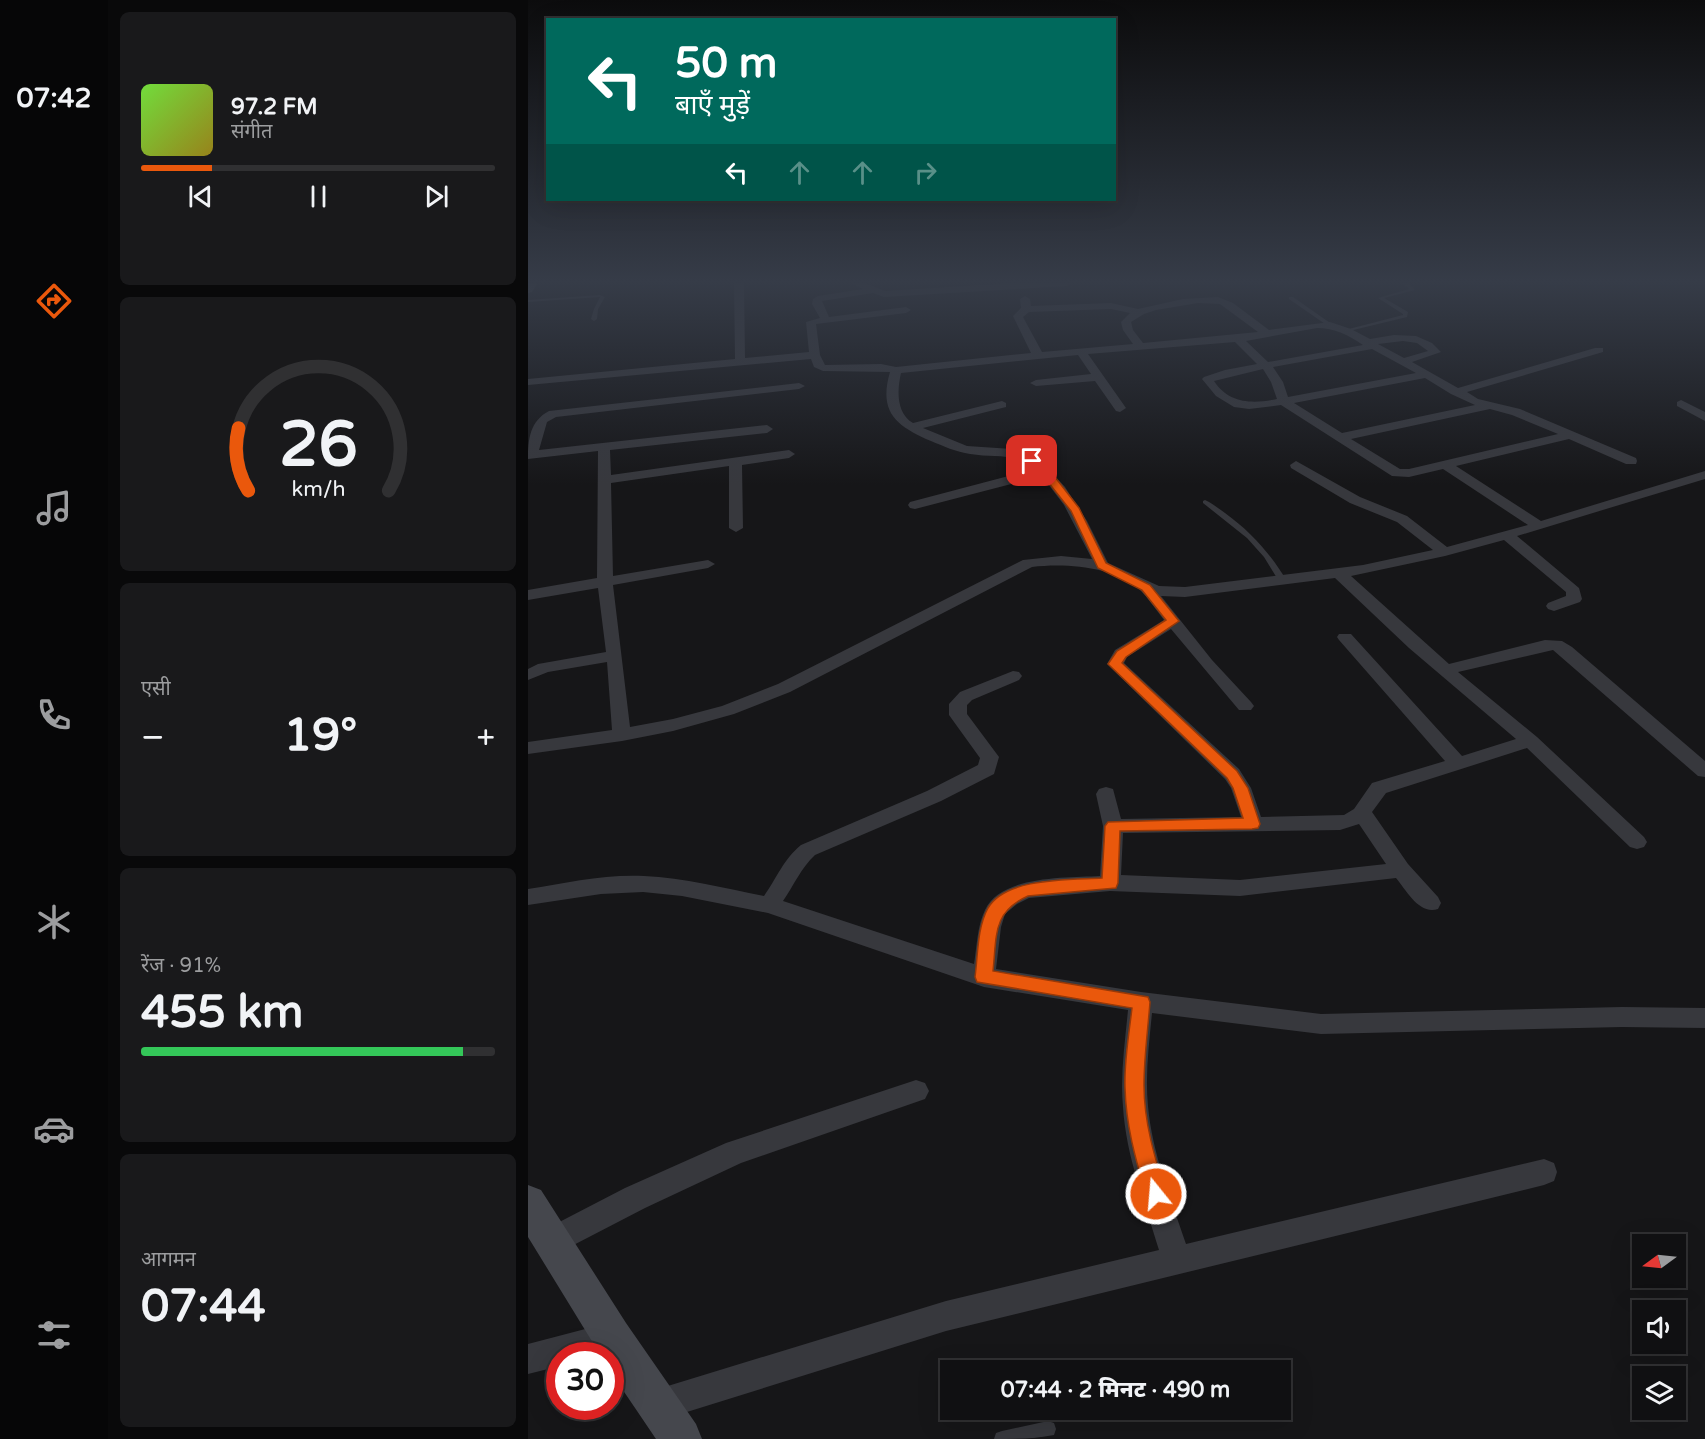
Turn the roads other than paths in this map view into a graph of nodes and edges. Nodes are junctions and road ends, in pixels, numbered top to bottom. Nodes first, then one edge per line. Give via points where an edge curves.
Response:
1 (740, 350) edge
2 (814, 350) edge
3 (1035, 350) edge
4 (1099, 350) edge
5 (1250, 350) edge
6 (1341, 350) edge
7 (1381, 350) edge
8 (1434, 350) edge
9 (1599, 350) dead end
10 (1081, 352) junction
11 (815, 355) junction
12 (1038, 356) junction
13 (740, 362) junction
14 (1402, 362) junction
15 (1266, 366) junction
16 (896, 370) junction
17 (1425, 375) junction
18 (1099, 377) junction
19 (528, 382) edge
20 (1036, 383) dead end
21 (799, 386) dead end
22 (1455, 392) junction
23 (1284, 402) junction
24 (1681, 404) dead end
25 (1002, 405) dead end
26 (1486, 406) junction
27 (1120, 408) dead end
28 (1705, 417) edge
29 (912, 427) junction
30 (767, 429) dead end
31 (1570, 435) junction
32 (1342, 437) junction
33 (604, 448) junction
34 (530, 454) edge
35 (789, 454) dead end
36 (1631, 461) dead end
37 (735, 462) junction
38 (1296, 465) dead end
39 (1446, 465) junction
40 (1044, 471) junction
41 (1705, 475) edge
42 (603, 480) junction
43 (1206, 502) dead end
44 (915, 505) dead end
45 (1539, 526) junction
46 (736, 528) dead end
47 (1507, 535) junction
48 (1445, 552) junction
49 (708, 564) dead end
50 (1102, 565) junction
51 (1340, 574) junction
52 (1283, 581) junction
53 (605, 583) junction
54 (1146, 588) junction
55 (528, 596) edge
56 (1554, 606) dead end
57 (1173, 621) junction
58 (1345, 637) dead end
59 (615, 656) junction
60 (1445, 670) junction
61 (528, 675) edge
62 (1013, 676) dead end
63 (1245, 706) dead end
64 (622, 735) junction
65 (1530, 741) junction
66 (528, 748) edge
67 (1459, 764) junction
68 (1705, 771) edge
69 (1106, 794) dead end
70 (1363, 814) junction
71 (1252, 824) junction
72 (1113, 826) junction
73 (1637, 842) dead end
74 (1401, 870) junction
75 (1110, 883) junction
76 (528, 897) edge
77 (1430, 903) dead end
78 (769, 905) junction
79 (984, 977) junction
80 (1141, 1002) junction
81 (1705, 1018) edge
82 (916, 1091) dead end
83 (1544, 1172) dead end
84 (528, 1203) edge
85 (552, 1241) junction
86 (1177, 1261) junction
87 (612, 1337) junction
88 (528, 1359) edge
89 (658, 1405) junction
90 (1048, 1429) dead end
91 (681, 1439) edge
92 (1002, 1439) edge

1 - 13 street
2 - 11 street
3 - 12 street
4 - 10 street
5 - 15 street
6 - 15 street
7 - 14 street
8 - 14 street
9 - 22 street
10 - 12 street
10 - 18 street
11 - 13 street
11 - 16 street via 823,368
12 - 16 street
13 - 19 street
14 - 17 street
15 - 23 street
15 - 23 street via 1208,379 1239,406
16 - 29 street via 896,413
17 - 22 street
17 - 23 street
18 - 20 street
18 - 27 street
21 - 34 street via 553,414 542,420
22 - 26 street
23 - 32 street
24 - 28 street
25 - 29 street
26 - 31 street via 1516,412
26 - 32 street
29 - 40 street via 957,448 1027,457
30 - 33 street
31 - 36 street
31 - 39 street
32 - 39 street via 1396,473
33 - 34 street
33 - 42 street
35 - 37 street
37 - 42 street
37 - 46 street
38 - 48 street via 1355,500 1402,519
39 - 45 street
40 - 44 street
40 - 50 street via 1076,510
41 - 45 street
42 - 53 street
43 - 52 lane via 1263,548
45 - 47 street
47 - 48 street
47 - 56 street via 1574,591 1574,599
48 - 51 street
49 - 53 street
50 - 54 street
50 - 64 street via 1028,563 784,688 702,718
51 - 52 street
51 - 60 street
52 - 54 street via 1185,592
53 - 55 street
53 - 59 street
54 - 57 street
57 - 63 street
57 - 71 street via 1121,654 1115,664 1232,774 1241,788
58 - 67 street
59 - 61 street via 544,668
59 - 64 street
60 - 65 street
60 - 68 street via 1556,645
62 - 78 street via 966,696 958,704 958,715 990,757 987,769 808,850 794,862
64 - 66 street
65 - 67 street
65 - 73 street
67 - 70 street via 1379,788 1371,795
69 - 72 street
70 - 71 street via 1340,823
70 - 74 street
71 - 72 street
72 - 75 street
74 - 75 street via 1240,888
74 - 77 street
75 - 79 street via 1026,890 1009,898 996,910 990,927
76 - 78 street via 643,884
78 - 79 street
79 - 80 street
80 - 81 street via 1321,1024
80 - 86 street via 1134,1085 1137,1119 1142,1149
82 - 85 street via 735,1152
83 - 86 street
84 - 85 street
85 - 87 street
86 - 89 street via 946,1316
87 - 88 street
87 - 89 street
89 - 91 street
90 - 92 lane

